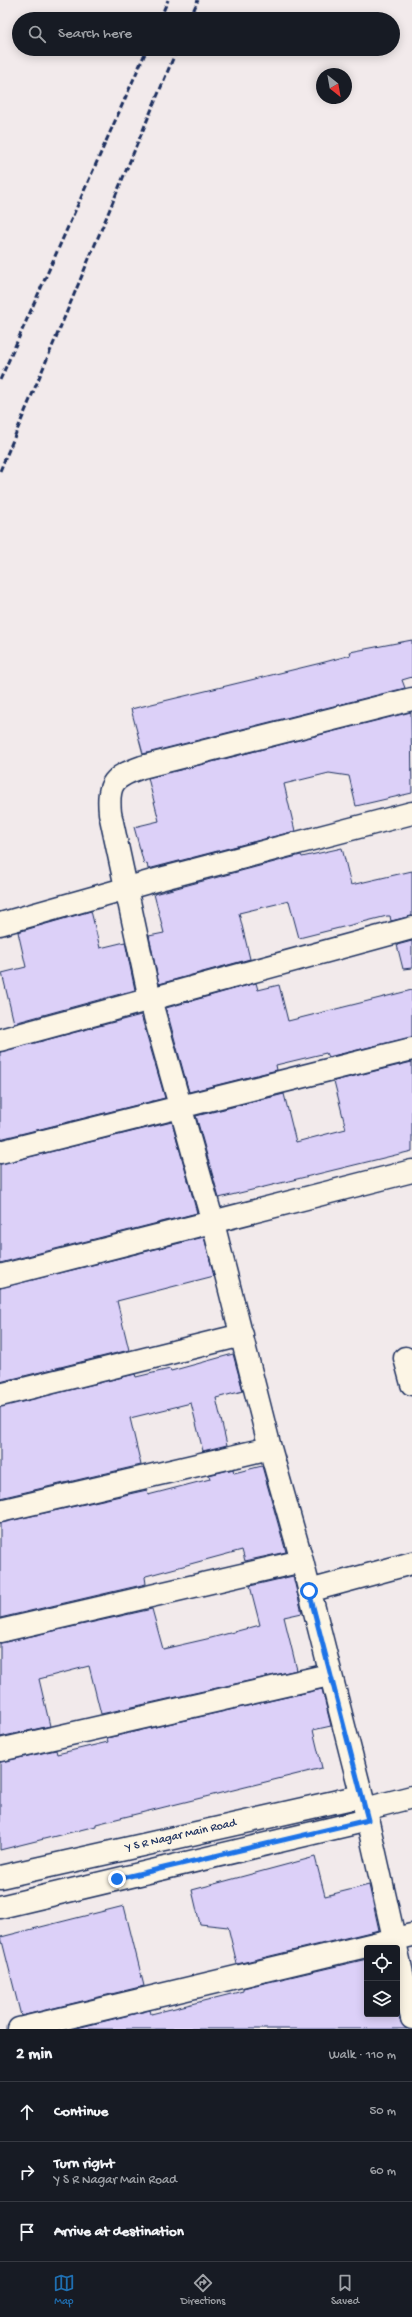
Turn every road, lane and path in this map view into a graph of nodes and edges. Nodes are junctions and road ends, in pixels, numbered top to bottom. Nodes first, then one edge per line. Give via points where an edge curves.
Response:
1 (412, 699) edge
2 (412, 813) edge
3 (126, 889) junction
4 (0, 924) edge
5 (412, 928) edge
6 (150, 999) junction
7 (0, 1040) edge
8 (412, 1049) edge
9 (181, 1106) junction
10 (0, 1152) edge
11 (412, 1171) edge
12 (213, 1223) junction
13 (0, 1276) edge
14 (242, 1335) junction
15 (404, 1358) dead end
16 (412, 1384) edge
17 (0, 1395) edge
18 (270, 1448) junction
19 (0, 1511) edge
20 (302, 1561) junction
21 (412, 1563) edge
22 (309, 1591) junction
23 (0, 1631) edge
24 (329, 1675) junction
25 (0, 1750) edge
26 (412, 1796) edge
27 (365, 1808) junction
28 (0, 1877) edge
29 (0, 1907) edge
30 (404, 1937) edge
31 (412, 2018) edge
32 (19, 2029) edge

1 - 3 street via 169,759 121,775 112,784 108,795
2 - 3 street
3 - 4 street
3 - 6 street
5 - 6 street
6 - 7 street
6 - 9 street
8 - 9 street
9 - 10 street
9 - 12 street
11 - 12 street
12 - 13 street
12 - 14 street
14 - 17 street
14 - 18 street
15 - 16 street
18 - 19 street
18 - 20 street
20 - 22 street
20 - 23 street
21 - 22 street
22 - 24 street
24 - 25 street
24 - 27 street
26 - 27 street, Y S R Nagar Main Road
27 - 28 street, Y S R Nagar Main Road
27 - 29 street, Y S R Nagar Main Road
27 - 30 street
30 - 31 street
30 - 32 street

